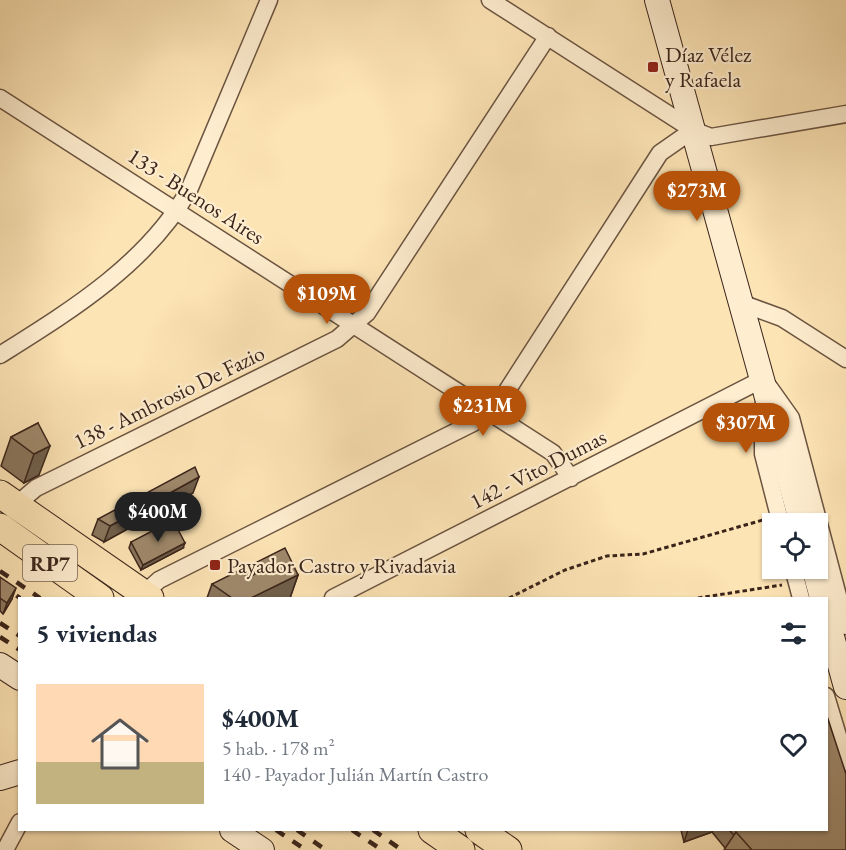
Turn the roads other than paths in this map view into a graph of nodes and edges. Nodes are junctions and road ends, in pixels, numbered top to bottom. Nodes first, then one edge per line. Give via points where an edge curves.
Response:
1 (269, 0) edge
2 (490, 0) edge
3 (657, 0) edge
4 (548, 36) junction
5 (0, 98) edge
6 (846, 114) edge
7 (693, 130) junction
8 (177, 211) junction
9 (741, 303) junction
10 (355, 325) junction
11 (0, 355) edge
12 (846, 359) edge
13 (763, 378) junction
14 (489, 412) junction
15 (571, 478) junction
16 (8, 499) edge
17 (778, 513) edge
18 (799, 513) edge
19 (0, 526) edge
20 (801, 580) edge
21 (99, 597) edge
22 (144, 597) edge
23 (335, 597) edge
24 (821, 597) edge
25 (828, 622) edge
26 (846, 626) edge
27 (0, 665) edge
28 (18, 677) edge
29 (844, 681) edge
30 (828, 701) edge
31 (846, 762) edge
32 (18, 773) edge
33 (0, 778) edge
34 (18, 826) edge
35 (234, 831) edge
36 (480, 831) edge
37 (5, 850) edge
38 (262, 850) edge
39 (507, 850) edge

1 - 8 street
2 - 4 street
3 - 7 main road
4 - 7 street
4 - 10 street, 138 - Ambrosio De Fazio via 368,313
5 - 8 street, 133 - Buenos Aires
6 - 7 street via 711,137
7 - 9 main road
7 - 14 street via 660,153
8 - 10 street, 133 - Buenos Aires
8 - 11 street via 101,288
9 - 12 street via 782,318
9 - 13 main road
10 - 14 street, 133 - Buenos Aires
10 - 16 street, 138 - Ambrosio De Fazio via 337,339
13 - 15 street, 142 - Vito Dumas
13 - 17 street via 763,454
13 - 18 main road
13 - 26 street via 790,418
14 - 15 street, 133 - Buenos Aires via 553,453
14 - 22 street via 159,580
15 - 23 street, 142 - Vito Dumas
16 - 22 main road, RP7
19 - 21 main road, RP7
20 - 24 main road
25 - 29 main road
27 - 28 main road
30 - 31 street
32 - 33 main road
34 - 37 street
35 - 38 main road
36 - 39 main road

